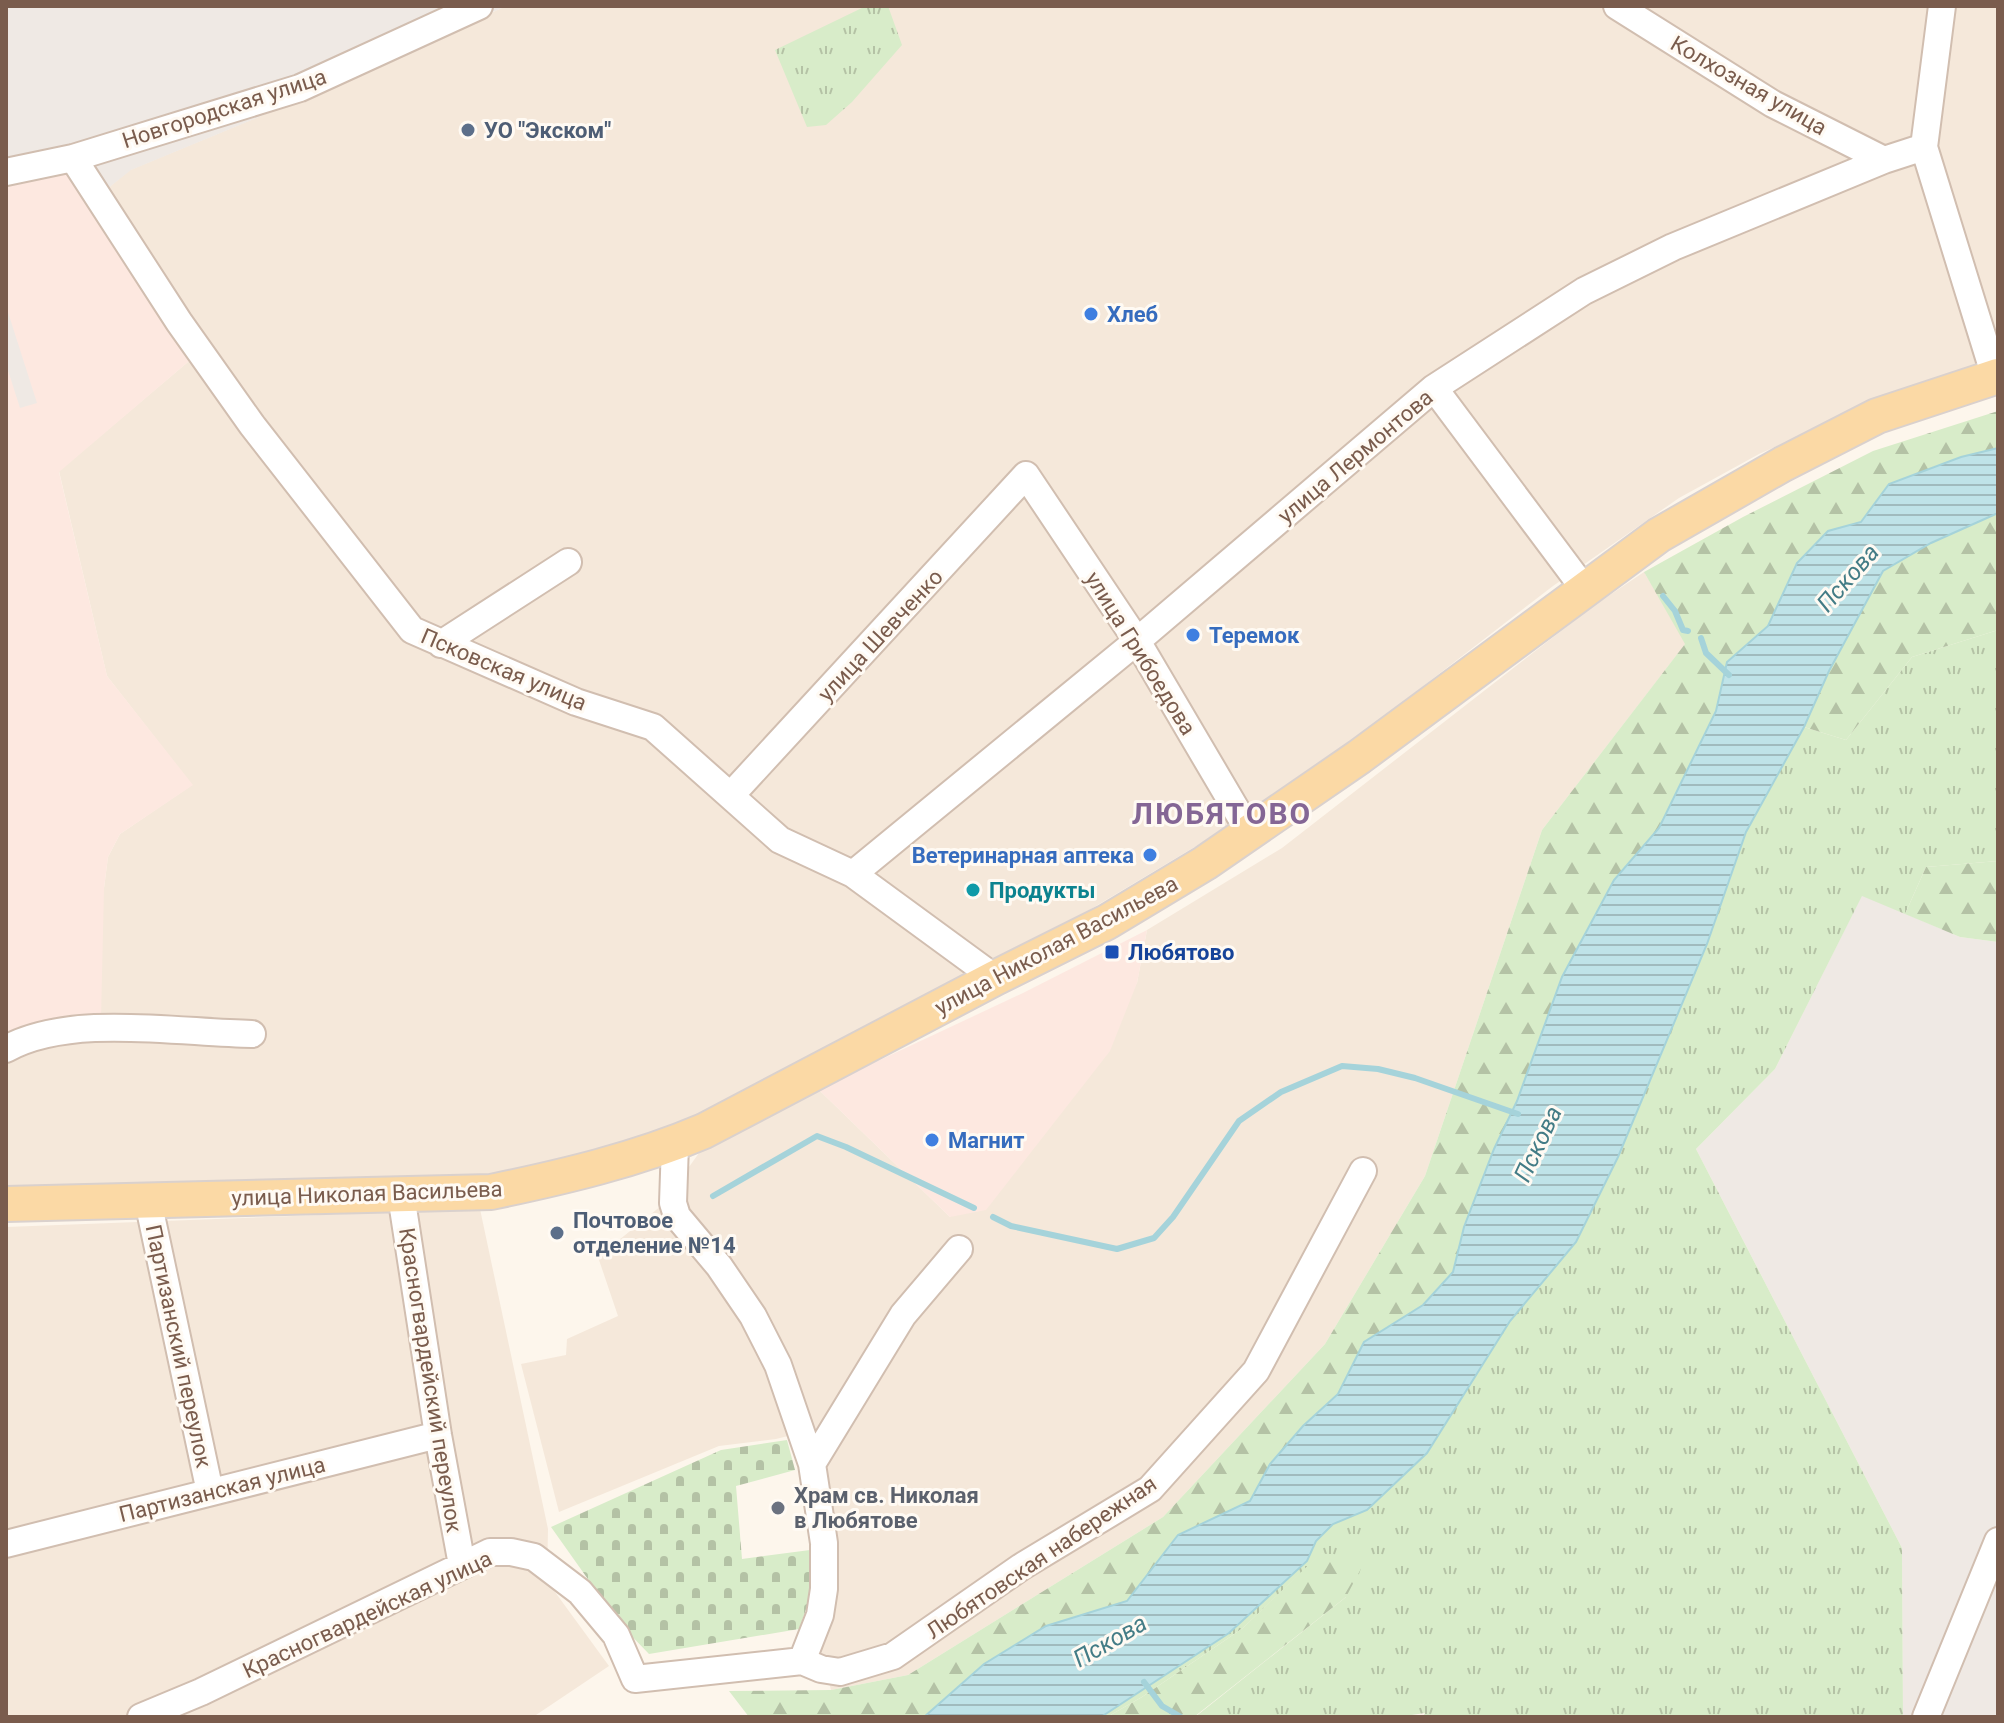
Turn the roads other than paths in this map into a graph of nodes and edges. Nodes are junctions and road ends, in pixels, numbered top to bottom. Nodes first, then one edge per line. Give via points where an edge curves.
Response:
1 (479, 6) edge
2 (1617, 6) edge
3 (1942, 6) edge
4 (1924, 147) junction
5 (73, 158) junction
6 (1884, 160) junction
7 (6, 172) edge
8 (1996, 377) edge
9 (1434, 388) junction
10 (1026, 475) joint
11 (568, 562) dead end
12 (1585, 590) junction
13 (1137, 641) junction
14 (441, 644) junction
15 (732, 794) junction
16 (1250, 833) junction
17 (853, 874) junction
18 (995, 978) junction
19 (252, 1034) dead end
20 (6, 1049) edge
21 (675, 1144) junction
22 (1363, 1171) dead end
23 (401, 1195) junction
24 (148, 1201) junction
25 (6, 1204) edge
26 (959, 1249) dead end
27 (438, 1435) junction
28 (812, 1464) junction
29 (210, 1492) junction
30 (1998, 1541) edge
31 (6, 1544) edge
32 (462, 1565) junction
33 (802, 1661) junction
34 (141, 1717) edge
35 (1926, 1717) edge

1 - 5 street, Новгородская улица via 300,88
2 - 6 street, Колхозная улица via 1773,104
3 - 4 street
4 - 6 street, улица Лермонтова
4 - 8 street
5 - 7 street, Новгородская улица
5 - 14 street, Псковская улица via 252,425 412,630
6 - 9 street, улица Лермонтова via 1673,247 1584,291
8 - 12 main road, улица Николая Васильева via 1877,416 1783,464 1659,535
9 - 12 street
9 - 13 street, улица Лермонтова
10 - 13 street, улица Грибоедова
10 - 15 street, улица Шевченко
11 - 14 street
12 - 16 main road, улица Николая Васильева
13 - 16 street, улица Грибоедова
13 - 17 street, улица Лермонтова
14 - 15 street, Псковская улица via 576,702 653,727
15 - 17 street, Псковская улица via 780,840
16 - 18 main road, улица Николая Васильева via 1107,922
17 - 18 street, Псковская улица
18 - 21 main road, улица Николая Васильева
19 - 20 street via 102,1028 58,1031
21 - 23 main road, улица Николая Васильева via 491,1192
21 - 28 street via 677,1216 753,1316 778,1365
22 - 33 street, Любятовская набережная via 1256,1371 1150,1489 1021,1567 893,1656 840,1672
23 - 24 main road, улица Николая Васильева
23 - 27 street, Красногвардейский переулок
24 - 25 main road, улица Николая Васильева
24 - 29 street, Партизанский переулок
26 - 28 street via 903,1315
27 - 29 street, Партизанская улица
27 - 32 street, Красногвардейский переулок
28 - 33 street via 824,1543 824,1589
29 - 31 street, Партизанская улица
30 - 35 street
32 - 33 street, Красногвардейская улица via 501,1552 534,1557 549,1566 580,1592 616,1635 635,1679
32 - 34 street, Красногвардейская улица

